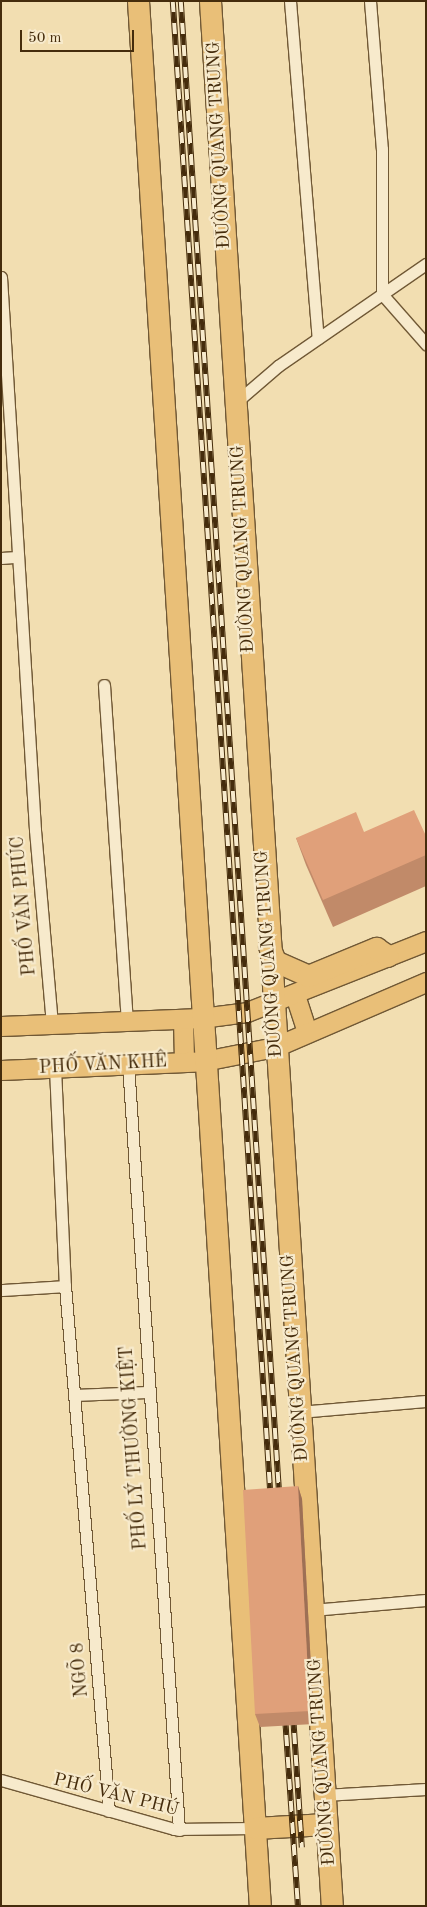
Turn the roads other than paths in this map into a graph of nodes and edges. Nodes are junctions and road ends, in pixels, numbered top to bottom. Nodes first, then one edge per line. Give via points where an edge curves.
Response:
1 (138, 1) edge
2 (210, 1) edge
3 (290, 1) edge
4 (370, 1) edge
5 (423, 271) edge
6 (1, 277) edge
7 (382, 294) junction
8 (318, 338) junction
9 (426, 344) edge
10 (234, 403) junction
11 (6, 432) edge
12 (16, 557) junction
13 (1, 558) edge
14 (104, 686) dead end
15 (426, 941) edge
16 (268, 942) junction
17 (388, 956) junction
18 (426, 982) edge
19 (296, 996) junction
20 (272, 1006) junction
21 (192, 1019) junction
22 (127, 1020) junction
23 (52, 1024) junction
24 (1, 1026) edge
25 (307, 1032) junction
26 (275, 1047) junction
27 (194, 1061) junction
28 (128, 1064) junction
29 (55, 1068) junction
30 (1, 1070) edge
31 (65, 1286) junction
32 (1, 1290) edge
33 (147, 1392) junction
34 (74, 1395) junction
35 (426, 1401) edge
36 (299, 1412) junction
37 (426, 1600) edge
38 (312, 1610) junction
39 (1, 1780) edge
40 (426, 1789) edge
41 (324, 1795) junction
42 (109, 1811) junction
43 (326, 1824) junction
44 (255, 1828) junction
45 (178, 1830) junction
46 (260, 1906) edge
47 (332, 1906) edge

1 - 21 highway
2 - 10 highway, ĐƯỜNG QUANG TRUNG
3 - 8 street
4 - 7 street via 382,149
5 - 7 street
6 - 11 street, PHỐ VĂN PHÚC
7 - 8 street
7 - 9 street
8 - 10 street
10 - 16 highway, ĐƯỜNG QUANG TRUNG
11 - 12 street, PHỐ VĂN PHÚC
12 - 13 street
12 - 23 street, PHỐ VĂN PHÚC
14 - 22 street
15 - 17 main road
16 - 17 highway via 275,961 303,976 376,948
16 - 20 highway, ĐƯỜNG QUANG TRUNG
17 - 19 main road
18 - 25 main road, PHỐ VĂN KHÊ
19 - 20 main road
19 - 25 main road
20 - 21 main road
20 - 26 highway, ĐƯỜNG QUANG TRUNG
21 - 22 main road
21 - 27 highway
22 - 23 main road
23 - 24 main road
25 - 26 main road, PHỐ VĂN KHÊ
26 - 27 main road, PHỐ VĂN KHÊ
26 - 36 highway, ĐƯỜNG QUANG TRUNG
27 - 28 main road, PHỐ VĂN KHÊ
27 - 44 highway
28 - 29 main road, PHỐ VĂN KHÊ
28 - 33 street, PHỐ LÝ THƯỜNG KIỆT
29 - 30 main road, PHỐ VĂN KHÊ
29 - 31 street, NGÕ 8
31 - 32 street
31 - 34 street, NGÕ 8
33 - 34 street
33 - 45 street, PHỐ LÝ THƯỜNG KIỆT
34 - 42 street, NGÕ 8
35 - 36 street
36 - 38 highway, ĐƯỜNG QUANG TRUNG
37 - 38 street
38 - 41 highway, ĐƯỜNG QUANG TRUNG
39 - 42 street, PHỐ VĂN PHÚ
40 - 41 street
41 - 43 highway, ĐƯỜNG QUANG TRUNG
42 - 45 street, PHỐ VĂN PHÚ
43 - 44 highway
43 - 47 highway, ĐƯỜNG QUANG TRUNG
44 - 45 street, PHỐ VĂN PHÚ
44 - 46 highway

